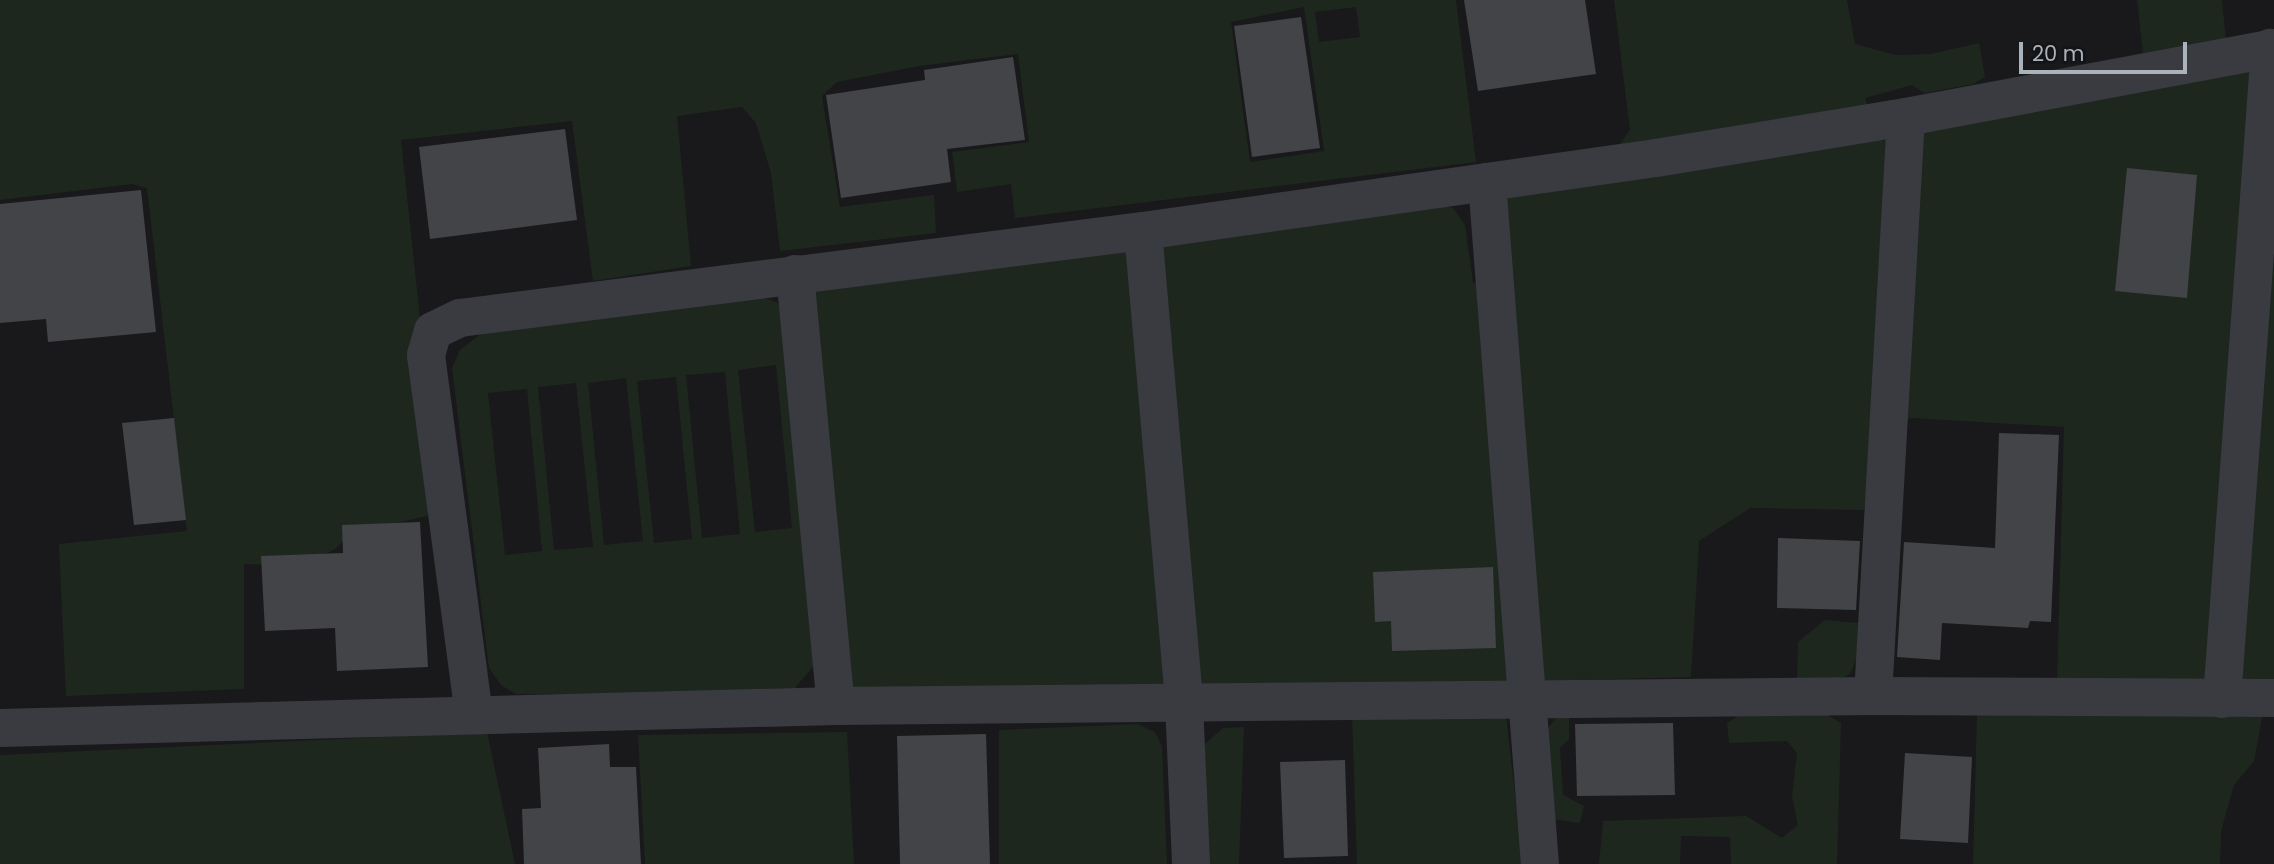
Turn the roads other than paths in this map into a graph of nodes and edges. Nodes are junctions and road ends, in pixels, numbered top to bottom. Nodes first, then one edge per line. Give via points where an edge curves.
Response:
1 (2272, 48) edge
2 (1906, 117) junction
3 (1487, 182) junction
4 (1143, 231) junction
5 (795, 274) junction
6 (1873, 696) junction
7 (2274, 698) edge
8 (1528, 699) junction
9 (2222, 699) junction
10 (1184, 703) junction
11 (836, 706) junction
12 (474, 715) junction
13 (0, 728) edge
14 (1191, 864) edge
15 (1539, 864) edge

1 - 2 street
1 - 9 street
2 - 3 street
2 - 6 street
3 - 4 street
3 - 8 street
4 - 5 street
4 - 10 street
5 - 11 street
5 - 12 street via 460,318 433,331 426,355
6 - 8 street
6 - 9 street
7 - 9 street
8 - 10 street
8 - 15 street
10 - 11 street
10 - 14 street
11 - 12 street
12 - 13 street

